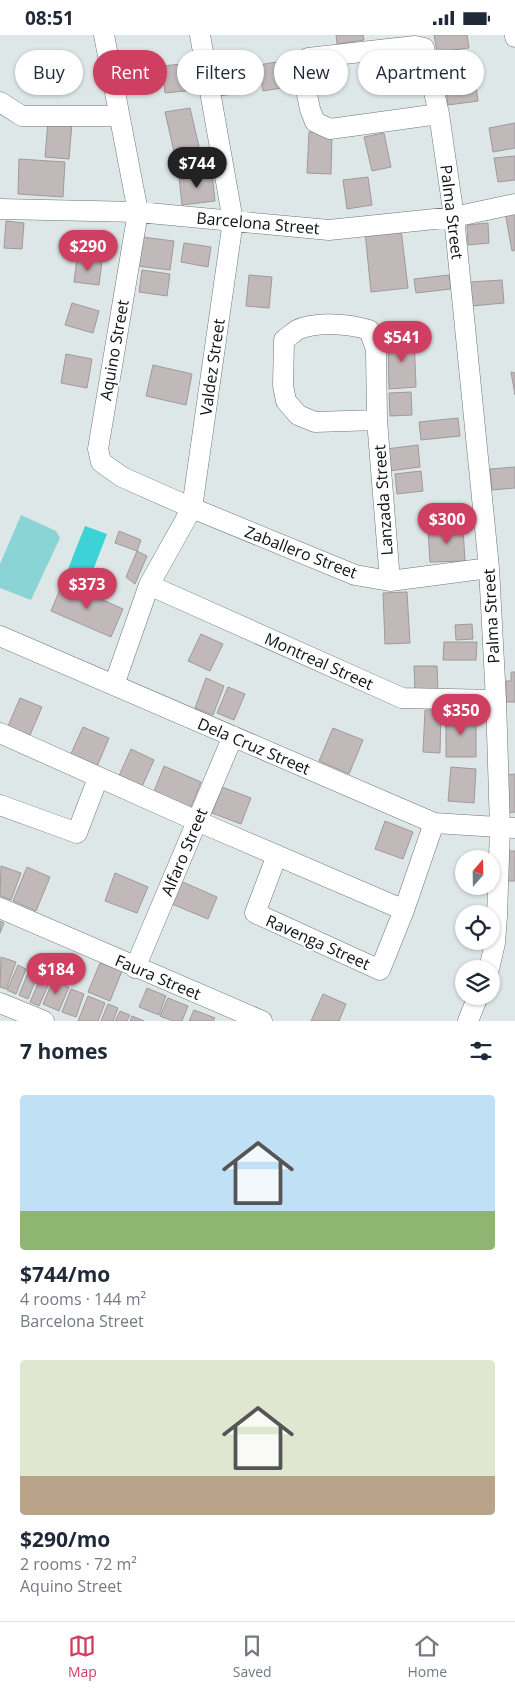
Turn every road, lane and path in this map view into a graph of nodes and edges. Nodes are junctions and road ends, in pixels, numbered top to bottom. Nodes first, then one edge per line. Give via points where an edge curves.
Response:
1 (104, 35) edge
2 (200, 35) edge
3 (0, 102) edge
4 (439, 114) junction
5 (118, 116) junction
6 (515, 204) edge
7 (0, 209) edge
8 (138, 212) junction
9 (454, 217) junction
10 (233, 221) junction
11 (377, 420) junction
12 (122, 477) joint
13 (192, 508) junction
14 (489, 568) junction
15 (390, 581) junction
16 (149, 585) junction
17 (0, 636) edge
18 (114, 685) junction
19 (496, 700) junction
20 (0, 733) edge
21 (233, 737) junction
22 (98, 777) junction
23 (0, 805) edge
24 (197, 821) junction
25 (434, 823) junction
26 (507, 828) edge
27 (277, 855) junction
28 (0, 908) edge
29 (404, 911) junction
30 (491, 960) edge
31 (135, 968) junction
32 (474, 1005) edge
33 (5, 1011) edge
34 (44, 1021) edge
35 (262, 1021) edge
36 (468, 1021) edge

1 - 5 street
2 - 10 street, Valdez Street
3 - 5 street via 22,116
4 - 4 street, Palma Street via 330,129 315,122 301,65 308,58 415,46 424,49
4 - 9 street, Palma Street
5 - 8 street
6 - 9 street, Barcelona Street
7 - 8 street, Barcelona Street
8 - 10 street, Barcelona Street
8 - 12 street, Aquino Street via 98,449 101,462
9 - 10 street, Barcelona Street via 329,230
9 - 14 street, Palma Street
10 - 13 street, Valdez Street
11 - 11 street, Lanzada Street via 376,349 369,331 340,324 307,327 284,340 283,385 286,401 298,415 315,421
11 - 15 street, Lanzada Street
12 - 13 street, Zaballero Street
13 - 15 street, Zaballero Street via 355,575
13 - 16 street, Valdez Street
14 - 15 street, Zaballero Street
14 - 19 street, Palma Street
16 - 18 street, Valdez Street
16 - 19 street, Montreal Street via 402,698
17 - 18 street, Dela Cruz Street
18 - 21 street, Dela Cruz Street
19 - 26 street, Palma Street
20 - 22 street
21 - 24 street, Alfaro Street
21 - 25 street, Dela Cruz Street
22 - 23 street via 77,833
22 - 24 street
24 - 27 street
24 - 31 street, Alfaro Street
25 - 26 street, Dela Cruz Street
25 - 29 street, Ravenga Street
26 - 30 street, Palma Street
27 - 29 street
27 - 29 street, Ravenga Street via 255,913 380,970
28 - 31 street, Faura Street
31 - 35 street, Faura Street
32 - 36 street
33 - 34 street

